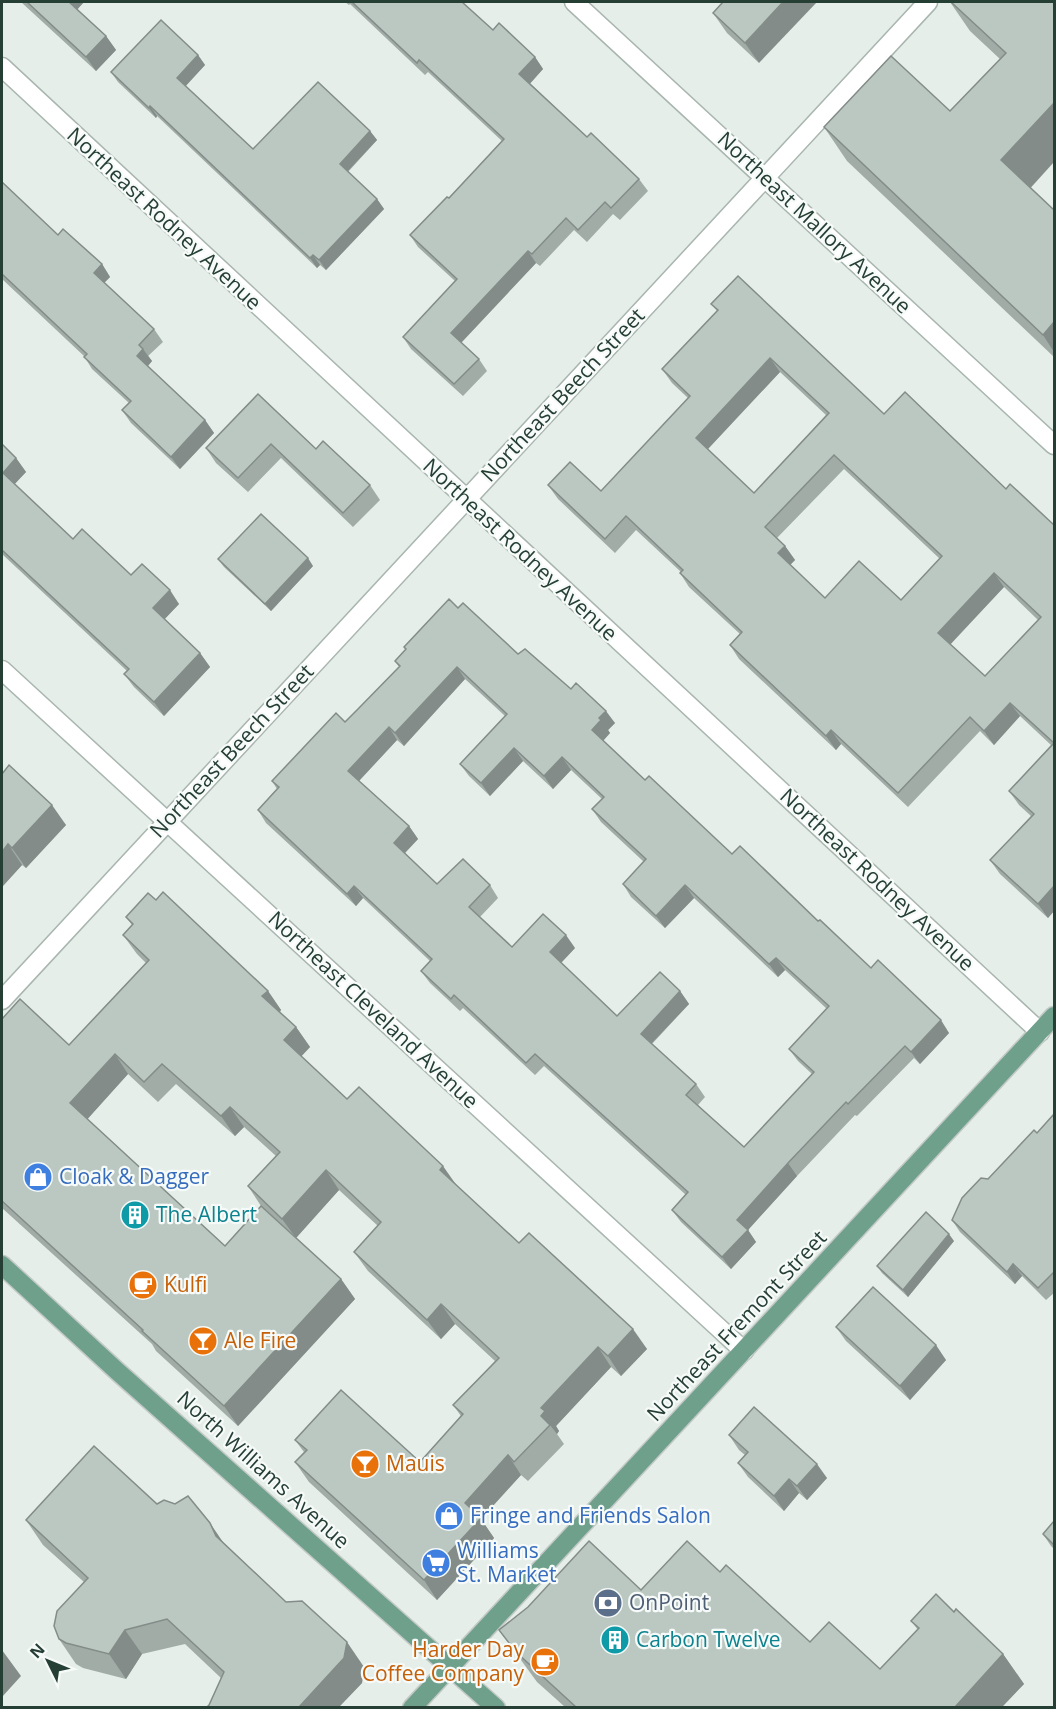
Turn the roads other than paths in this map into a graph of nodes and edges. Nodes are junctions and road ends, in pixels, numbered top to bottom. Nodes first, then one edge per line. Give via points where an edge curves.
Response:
1 (574, 2) edge
2 (928, 2) edge
3 (2, 67) edge
4 (764, 177) junction
5 (1054, 445) edge
6 (466, 500) junction
7 (2, 670) edge
8 (166, 821) junction
9 (2, 1000) edge
10 (1054, 1016) edge
11 (1040, 1032) junction
12 (2, 1265) edge
13 (744, 1351) junction
14 (450, 1665) junction
15 (412, 1707) edge
16 (496, 1707) edge

1 - 4 street, Northeast Mallory Avenue
2 - 4 street, Northeast Beech Street
3 - 6 street, Northeast Rodney Avenue
4 - 5 street, Northeast Mallory Avenue
4 - 6 street, Northeast Beech Street
6 - 8 street, Northeast Beech Street
6 - 11 street, Northeast Rodney Avenue
7 - 8 street, Northeast Cleveland Avenue
8 - 9 street, Northeast Beech Street
8 - 13 street, Northeast Cleveland Avenue
10 - 11 main road, Northeast Fremont Street
11 - 13 main road, Northeast Fremont Street
12 - 14 main road, North Williams Avenue
13 - 14 main road, Northeast Fremont Street
14 - 15 main road, Northeast Fremont Street
14 - 16 main road, North Williams Avenue

